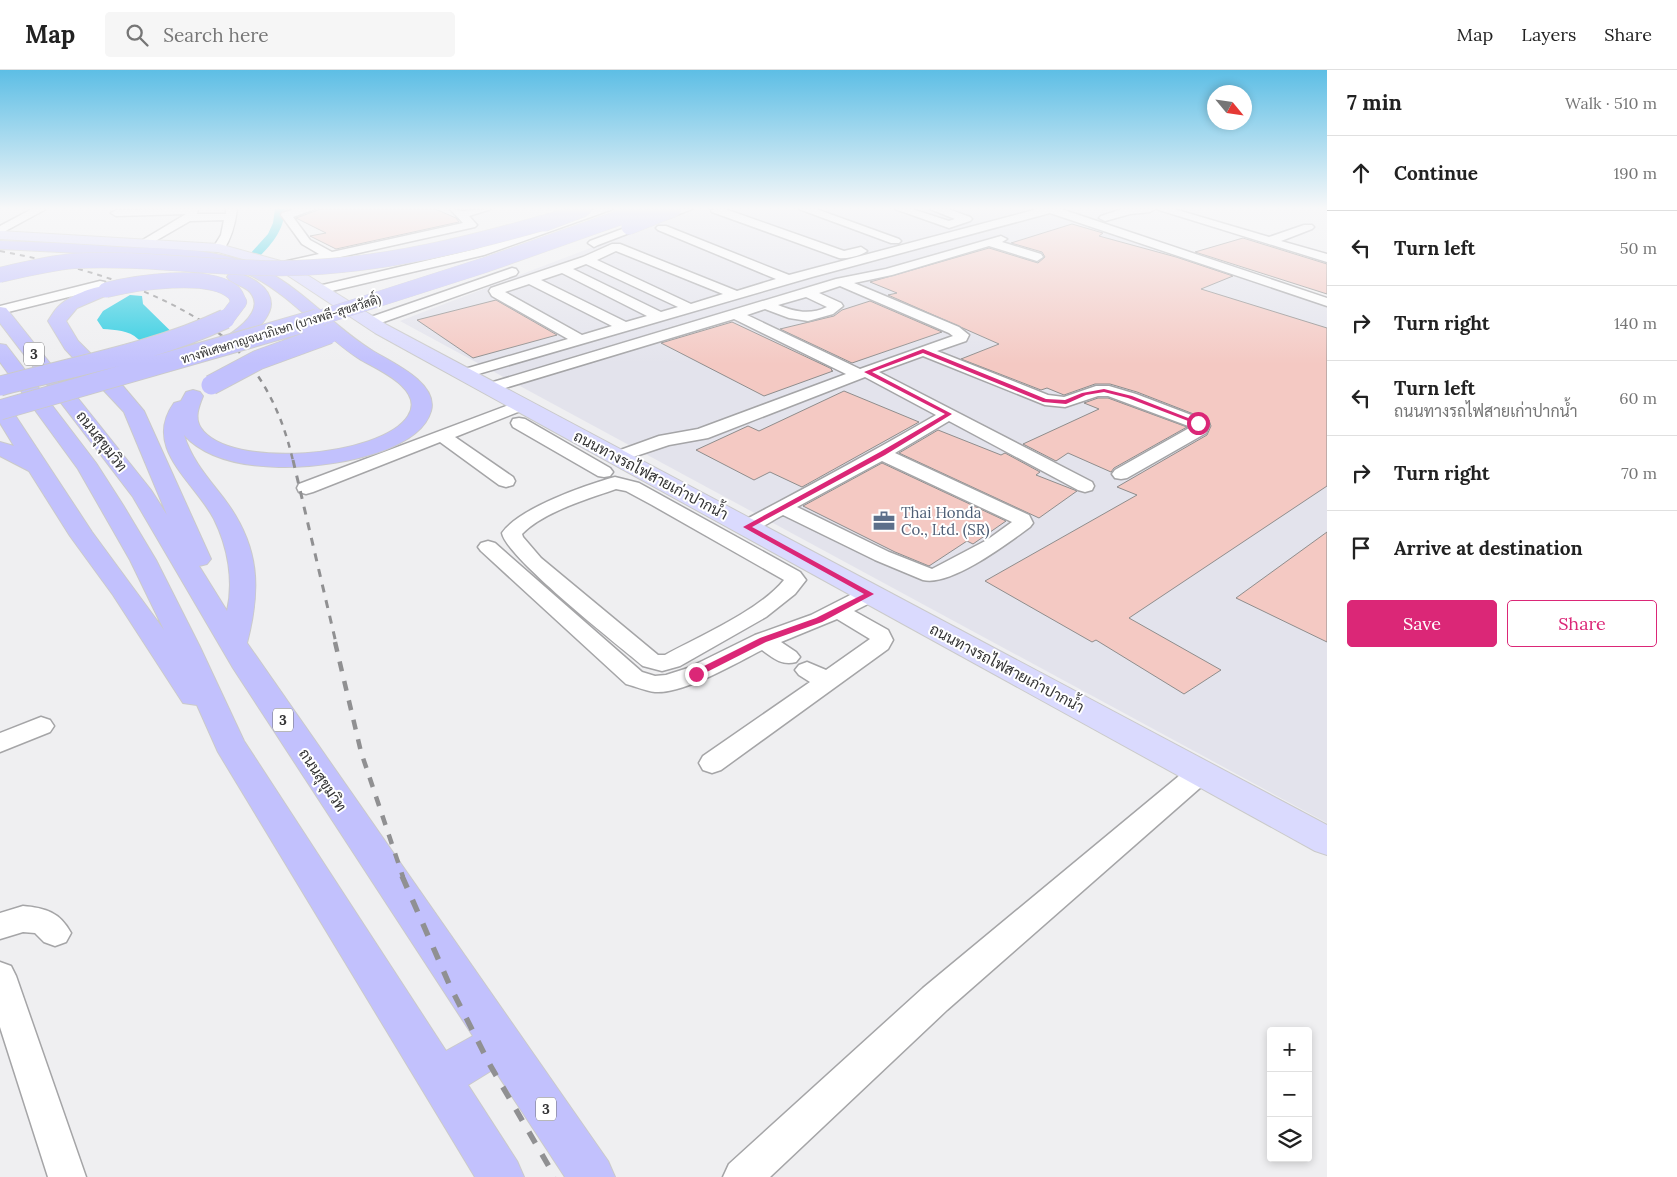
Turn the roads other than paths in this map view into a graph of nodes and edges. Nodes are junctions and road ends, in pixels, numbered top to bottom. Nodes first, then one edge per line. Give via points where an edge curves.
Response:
1 (29, 261) edge
2 (79, 261) edge
3 (131, 261) edge
4 (220, 261) edge
5 (274, 261) edge
6 (309, 261) edge
7 (382, 261) edge
8 (410, 261) edge
9 (443, 261) edge
10 (468, 261) edge
11 (501, 261) edge
12 (536, 261) edge
13 (585, 261) edge
14 (588, 261) edge
15 (650, 261) edge
16 (742, 261) edge
17 (861, 261) edge
18 (926, 261) edge
19 (1203, 261) edge
20 (283, 266) junction
21 (562, 268) junction
22 (191, 269) junction
23 (529, 272) junction
24 (0, 275) edge
25 (789, 280) junction
26 (847, 281) junction
27 (103, 288) junction
28 (319, 290) junction
29 (808, 293) junction
30 (736, 295) junction
31 (1327, 302) edge
32 (766, 305) junction
33 (690, 308) junction
34 (0, 311) edge
35 (735, 314) junction
36 (658, 317) junction
37 (370, 322) junction
38 (964, 322) dead end
39 (625, 327) junction
40 (581, 340) junction
41 (0, 349) edge
42 (923, 351) junction
43 (907, 357) junction
44 (863, 373) junction
45 (463, 374) junction
46 (489, 388) junction
47 (202, 391) junction
48 (987, 393) dead end
49 (2, 396) edge
50 (520, 414) junction
51 (949, 414) junction
52 (0, 418) edge
53 (444, 437) junction
54 (582, 438) junction
55 (560, 447) junction
56 (0, 448) edge
57 (882, 454) junction
58 (611, 465) junction
59 (40, 468) junction
60 (1121, 474) dead end
61 (506, 481) dead end
62 (1086, 486) dead end
63 (306, 488) dead end
64 (781, 507) junction
65 (746, 527) junction
66 (488, 547) dead end
67 (124, 592) junction
68 (870, 594) junction
69 (839, 611) junction
70 (218, 615) junction
71 (763, 640) junction
72 (233, 643) junction
73 (788, 657) dead end
74 (665, 673) junction
75 (41, 726) dead end
76 (0, 743) edge
77 (229, 744) junction
78 (712, 763) dead end
79 (1200, 773) junction
80 (1327, 842) edge
81 (0, 926) edge
82 (55, 934) dead end
83 (0, 976) edge
84 (500, 1042) junction
85 (440, 1079) junction
86 (68, 1177) edge
87 (501, 1177) edge
88 (592, 1177) edge
89 (742, 1177) edge

1 - 22 highway
2 - 24 highway, bridge via 51,263
3 - 7 highway, bridge via 292,268
4 - 47 highway via 260,274 292,295 366,354 412,383 419,393 421,410 417,420 408,428 373,447 313,460 268,460 237,455 202,442 192,433 187,414
5 - 20 main road, ถนนทางรถไฟสายเก่าปากน้ำ
6 - 20 street
8 - 22 highway, bridge via 286,273
9 - 28 street
10 - 49 highway, ทางพิเศษกาญจนาภิเษก (บางพลี-สุขสวัสดิ์) via 328,305
11 - 49 highway, ทางพิเศษกาญจนาภิเษก (บางพลี-สุขสวัสดิ์), bridge via 329,316
12 - 47 highway, bridge via 258,360
13 - 21 street
14 - 33 street
15 - 30 street
16 - 25 street
17 - 25 street
18 - 26 street
19 - 31 street
20 - 28 main road, ถนนทางรถไฟสายเก่าปากน้ำ
21 - 23 street
21 - 36 street
22 - 52 highway, bridge via 250,283 261,294 259,319 236,339 189,363 134,382
23 - 37 street
23 - 39 street
23 - 40 street via 497,293
25 - 30 street
26 - 29 street
26 - 38 street
26 - 42 street via 962,336
27 - 34 street
27 - 49 highway, bridge via 197,281 235,292 239,302 227,318 195,333
27 - 70 highway via 66,307 57,321 78,351 134,411 150,454 195,550
28 - 37 main road, ถนนทางรถไฟสายเก่าปากน้ำ
29 - 32 street
29 - 32 street via 836,306 835,309 800,318
30 - 33 street
32 - 35 street
33 - 36 street
34 - 70 highway, ถนนสุขุมวิท / 3 via 143,495
35 - 44 street
35 - 46 street
36 - 39 street
37 - 45 main road, ถนนทางรถไฟสายเก่าปากน้ำ
39 - 40 street
40 - 45 street
41 - 77 highway, ถนนสุขุมวิท / 3 via 88,468 143,560
42 - 43 street
42 - 60 street via 1045,400 1066,402 1096,391 1109,392 1201,425 1200,429
43 - 44 street
43 - 48 street
44 - 51 street
44 - 58 street via 702,434 665,440
45 - 46 main road, ถนนทางรถไฟสายเก่าปากน้ำ
46 - 50 main road, ถนนทางรถไฟสายเก่าปากน้ำ
47 - 72 highway via 176,412 172,432 182,458 225,518 238,554 245,596
49 - 59 highway
49 - 67 highway via 34,427 86,508 103,538
50 - 53 street
50 - 54 main road, ถนนทางรถไฟสายเก่าปากน้ำ
50 - 55 street
51 - 57 street
51 - 62 street
53 - 61 street
53 - 63 street
54 - 55 street
54 - 58 main road, ถนนทางรถไฟสายเก่าปากน้ำ
55 - 58 street
56 - 59 highway
57 - 64 street
57 - 64 street via 1016,516 1023,523 994,544 941,574 930,576
58 - 65 main road, ถนนทางรถไฟสายเก่าปากน้ำ
59 - 67 highway via 82,536
64 - 65 street
65 - 68 main road, ถนนทางรถไฟสายเก่าปากน้ำ
66 - 74 street via 634,678 646,683
67 - 77 highway
68 - 69 street
68 - 79 main road, ถนนทางรถไฟสายเก่าปากน้ำ
69 - 71 street
69 - 78 street via 880,634 880,644 817,676
70 - 72 highway, ถนนสุขุมวิท / 3
71 - 73 street
71 - 74 street via 696,674
72 - 84 highway, ถนนสุขุมวิท / 3
74 - 74 street via 534,562 513,538 515,528 540,514 615,483 632,487 659,501 795,580 777,599 672,661
75 - 76 street
77 - 85 highway, ถนนสุขุมวิท / 3
79 - 80 main road, ถนนทางรถไฟสายเก่าปากน้ำ
79 - 89 street via 935,999
81 - 82 street via 23,919 42,921
83 - 86 street
84 - 85 highway
84 - 88 highway, ถนนสุขุมวิท / 3
85 - 87 highway, ถนนสุขุมวิท / 3

